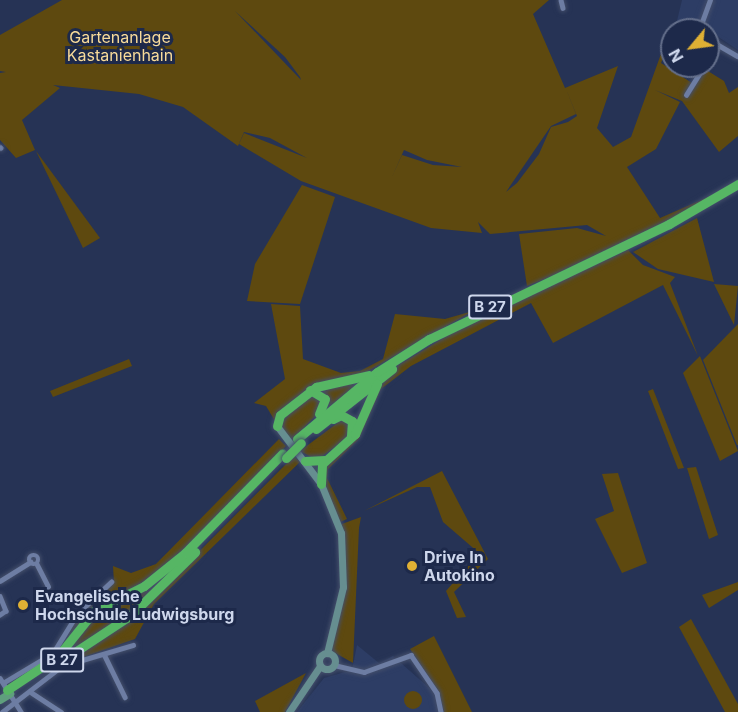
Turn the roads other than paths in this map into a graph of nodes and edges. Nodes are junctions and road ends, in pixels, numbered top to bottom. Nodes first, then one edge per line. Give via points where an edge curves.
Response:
1 (561, 0) edge
2 (710, 0) edge
3 (563, 8) dead end
4 (703, 18) edge
5 (720, 46) edge
6 (738, 56) edge
7 (697, 78) edge
8 (686, 95) dead end
9 (738, 184) edge
10 (738, 191) edge
11 (641, 241) junction
12 (610, 256) junction
13 (392, 369) junction
14 (377, 372) junction
15 (310, 390) junction
16 (316, 425) junction
17 (277, 426) joint
18 (350, 438) junction
19 (284, 456) junction
20 (325, 460) junction
21 (304, 461) junction
22 (321, 484) junction
23 (30, 562) junction
24 (37, 564) junction
25 (0, 582) edge
26 (111, 582) dead end
27 (48, 586) dead end
28 (0, 596) edge
29 (0, 615) edge
30 (133, 645) dead end
31 (327, 653) junction
32 (104, 654) junction
33 (334, 665) junction
34 (320, 666) junction
35 (4, 687) edge
36 (32, 693) junction
37 (125, 697) dead end
38 (0, 700) edge
39 (16, 703) junction
40 (2, 712) edge
41 (21, 712) edge
42 (61, 712) edge
43 (289, 712) edge
44 (441, 712) edge

1 - 3 street
2 - 4 street
5 - 6 street
7 - 8 street
9 - 11 highway, B 27
10 - 11 highway, B 27
11 - 12 highway, B 27
12 - 13 highway, B 27 via 467,324
12 - 14 highway, B 27 via 464,320
13 - 16 highway, B 27
13 - 18 highway, B 27 via 370,396
14 - 15 highway, B 27
14 - 16 highway, B 27
15 - 16 highway, B 27 via 326,399
15 - 17 highway, B 27 via 280,415
16 - 18 highway, B 27 via 344,416 353,426
16 - 19 highway, B 27
17 - 21 main road
18 - 20 highway, B 27
19 - 35 highway, B 27 via 115,627
19 - 35 highway, B 27 via 160,575 94,611 58,656
20 - 21 highway
20 - 22 highway
21 - 22 main road
22 - 31 main road via 338,523 344,562 340,603
23 - 24 street
23 - 24 street via 36,556
23 - 25 street
24 - 27 street
26 - 35 street via 77,614 53,654
28 - 29 street via 6,611
30 - 32 street
31 - 33 main road
31 - 34 main road via 320,656
32 - 36 street via 62,666
32 - 37 street
33 - 34 main road
33 - 44 street via 364,672 411,655 437,693
34 - 43 main road
35 - 38 main road, B 27
35 - 39 street
36 - 39 street
36 - 42 street
39 - 40 street
39 - 41 street

